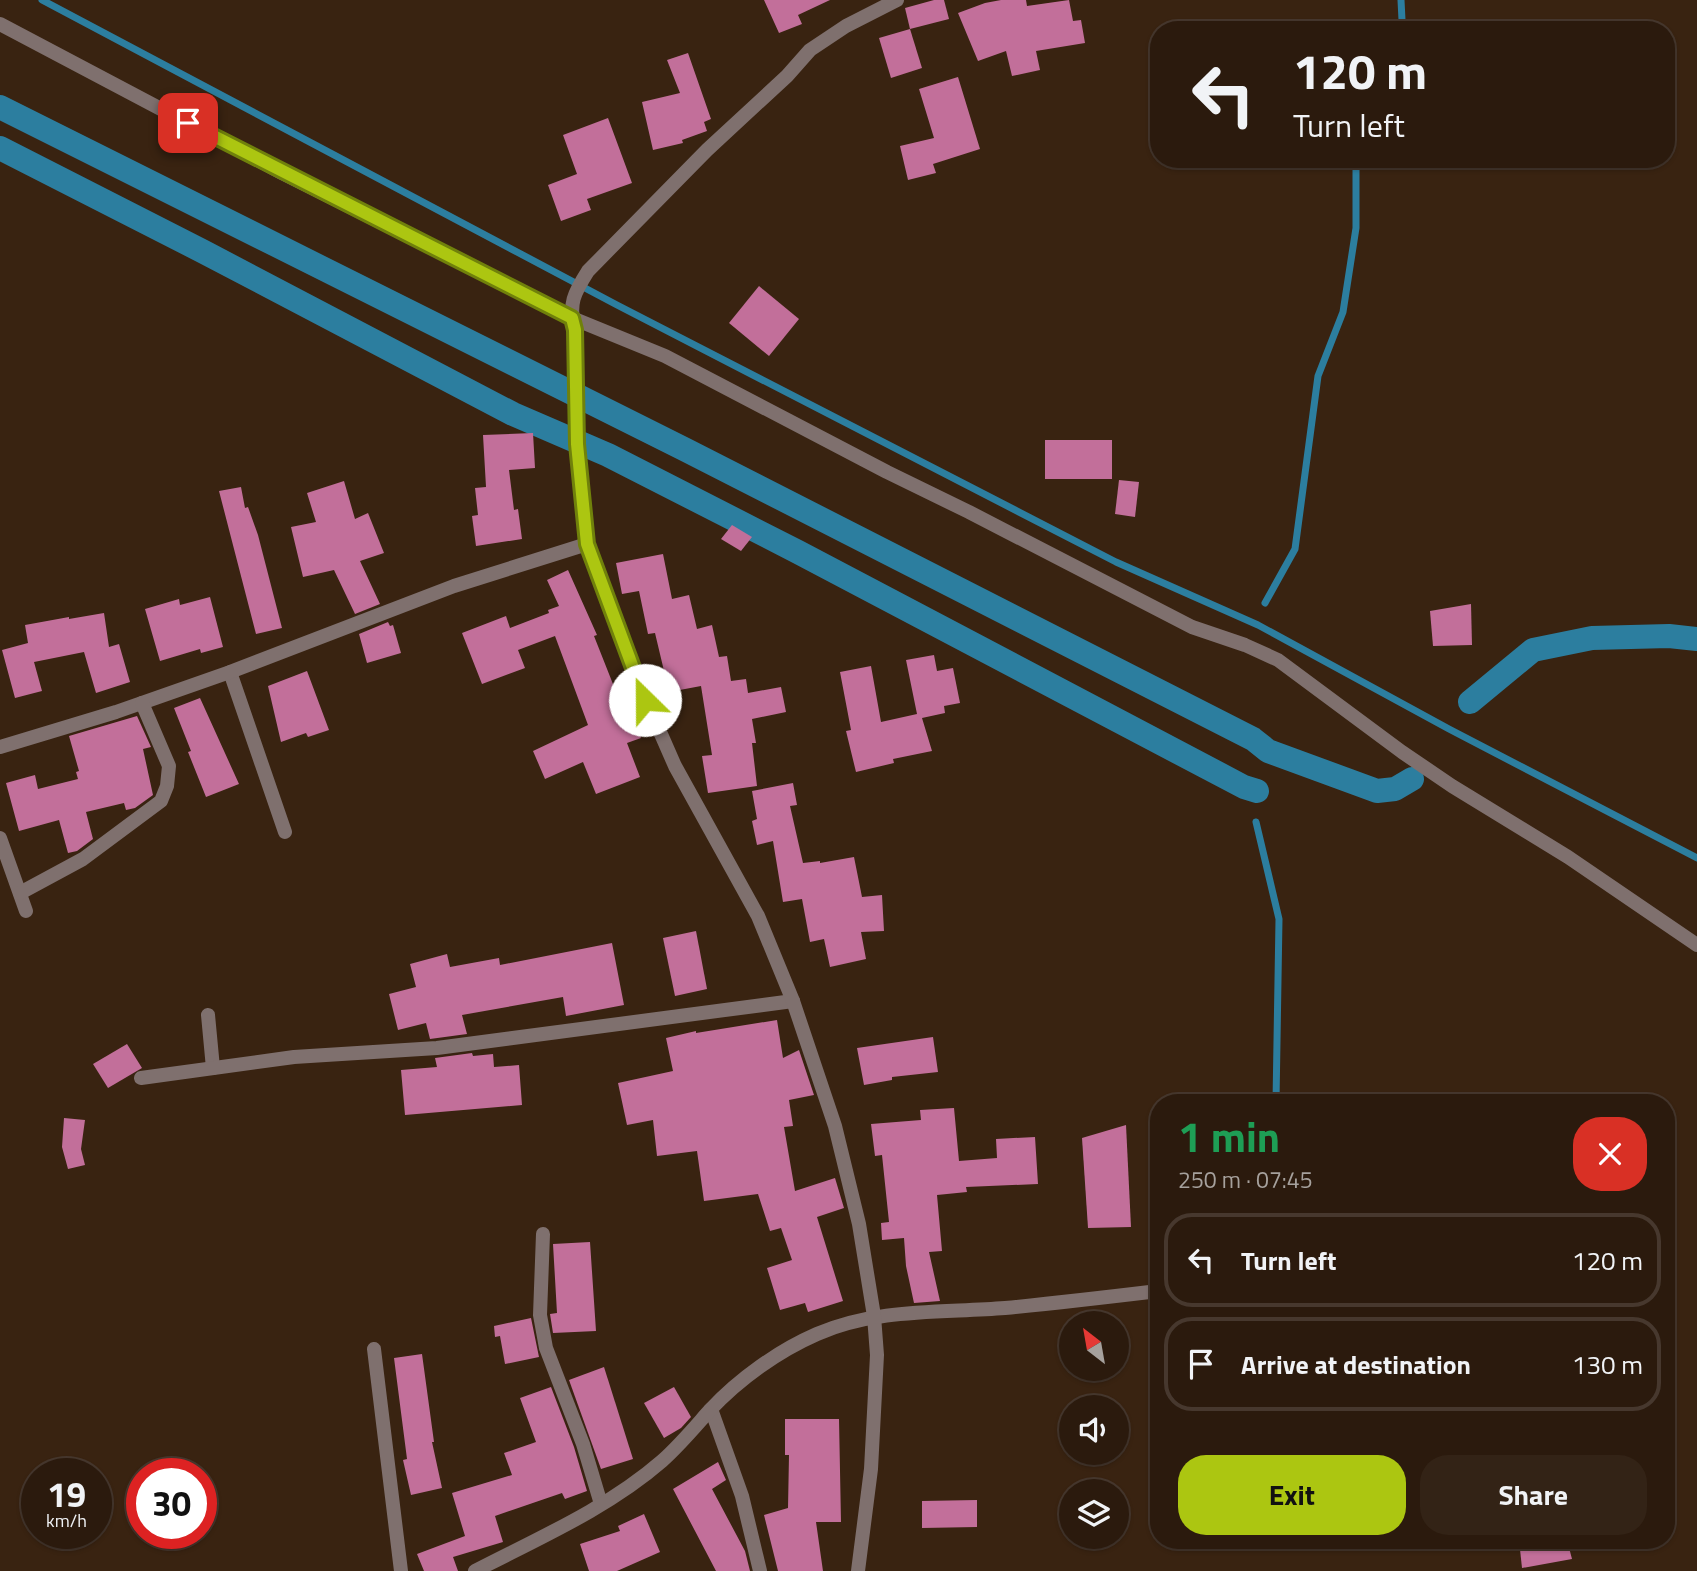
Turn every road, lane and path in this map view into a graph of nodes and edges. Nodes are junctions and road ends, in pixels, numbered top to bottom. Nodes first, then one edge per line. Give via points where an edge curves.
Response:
1 (897, 0) edge
2 (0, 24) edge
3 (572, 318) junction
4 (587, 544) junction
5 (230, 672) junction
6 (142, 703) junction
7 (0, 747) edge
8 (285, 832) dead end
9 (0, 838) edge
10 (20, 893) junction
11 (26, 911) dead end
12 (1697, 945) edge
13 (793, 1001) junction
14 (208, 1015) dead end
15 (213, 1068) junction
16 (141, 1078) dead end
17 (543, 1234) dead end
18 (1150, 1292) edge
19 (874, 1316) junction
20 (374, 1349) dead end
21 (711, 1409) junction
22 (601, 1504) junction
23 (401, 1571) edge
24 (475, 1571) edge
25 (760, 1571) edge
26 (858, 1571) edge

1 - 3 street via 810,50 706,150 588,271 573,294
2 - 3 street
3 - 4 street
3 - 12 street via 665,356 1192,627 1278,660 1452,786
4 - 5 street via 454,586
4 - 13 street via 675,766 758,916
5 - 6 street
5 - 8 street
6 - 7 street
6 - 10 street via 169,766 160,801 83,859
9 - 10 street
10 - 11 street
13 - 15 street via 437,1048 294,1057
13 - 19 street via 835,1126 859,1224
14 - 15 street
15 - 16 street
17 - 22 street via 540,1315 547,1348
18 - 19 street via 1006,1308
19 - 21 street via 819,1333 775,1356
19 - 26 street via 877,1355 871,1469
20 - 23 street
21 - 22 street via 662,1461
21 - 25 street via 742,1496
22 - 24 street

